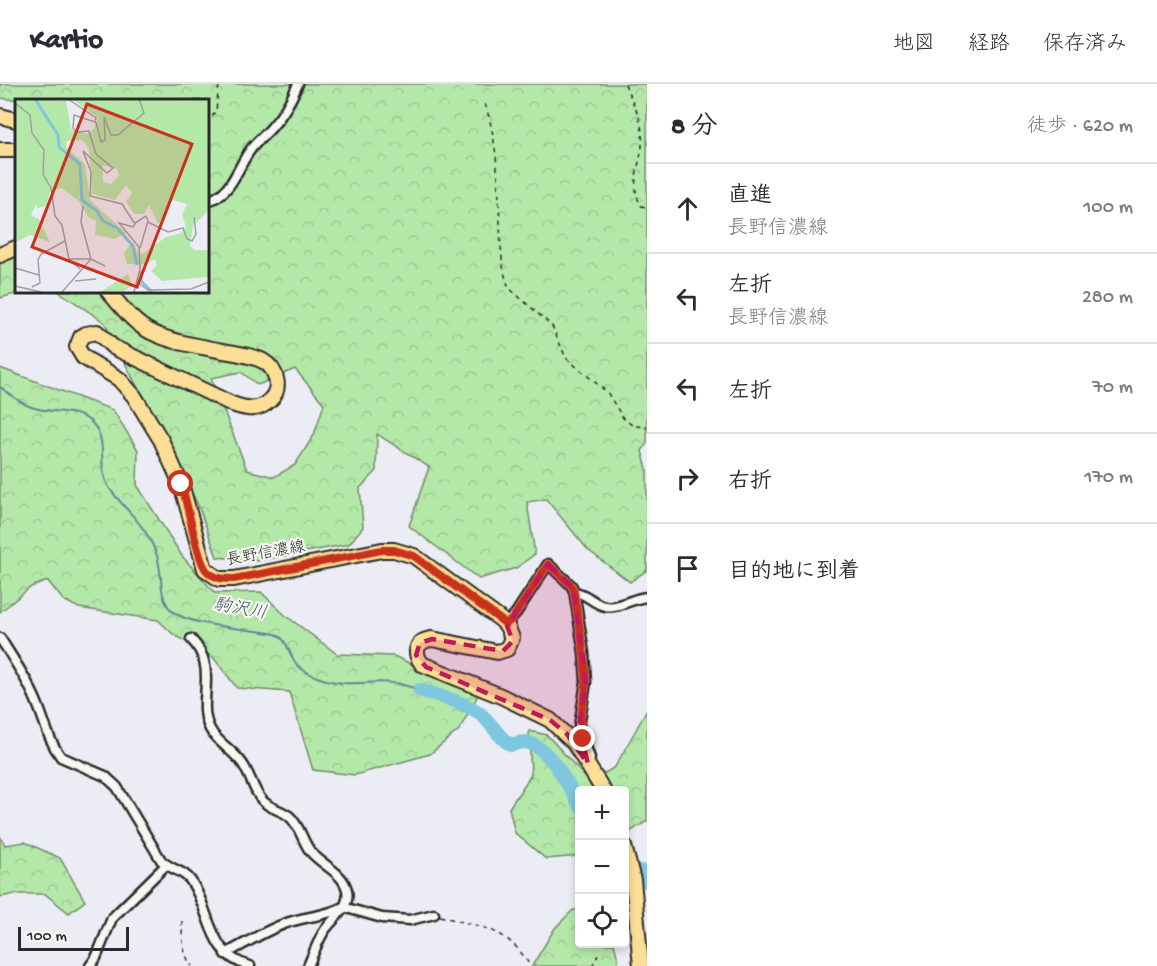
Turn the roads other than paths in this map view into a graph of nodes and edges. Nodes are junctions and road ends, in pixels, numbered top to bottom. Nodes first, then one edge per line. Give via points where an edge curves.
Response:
1 (298, 84) edge
2 (0, 116) edge
3 (15, 120) edge
4 (208, 200) edge
5 (15, 248) edge
6 (0, 255) edge
7 (109, 292) edge
8 (574, 592) junction
9 (647, 597) edge
10 (506, 624) junction
11 (0, 638) edge
12 (191, 639) dead end
13 (588, 764) junction
14 (601, 786) edge
15 (629, 864) edge
16 (166, 865) junction
17 (343, 907) junction
18 (434, 914) road end
19 (225, 954) junction
20 (90, 966) edge
21 (250, 966) edge
22 (308, 966) edge
23 (641, 966) edge

1 - 4 street via 290,104 251,149 230,186
2 - 3 main road
5 - 6 main road
7 - 10 main road, 長野信濃線 via 150,332 249,356 274,373 277,386 273,398 251,409 232,404 113,347 97,332 86,334 79,342 83,357 126,385 161,440 186,495 202,563 208,573 219,579 234,579 394,550 414,556
8 - 9 street via 607,607
8 - 10 street via 548,564
8 - 13 street via 586,682 579,727 590,758
10 - 13 main road via 512,641 503,651 432,639 416,648 418,660 426,667 540,714 567,734
11 - 16 street via 34,694 57,751 62,757 105,776 117,787
12 - 17 street via 204,656 205,713 212,731 241,761 261,799 289,816 310,850 341,877 347,889
13 - 14 main road
15 - 23 main road
16 - 19 street via 189,878
16 - 20 street via 112,918
17 - 18 street via 391,919 410,920
17 - 19 street via 330,914 282,924
17 - 22 street via 324,931
19 - 21 street

